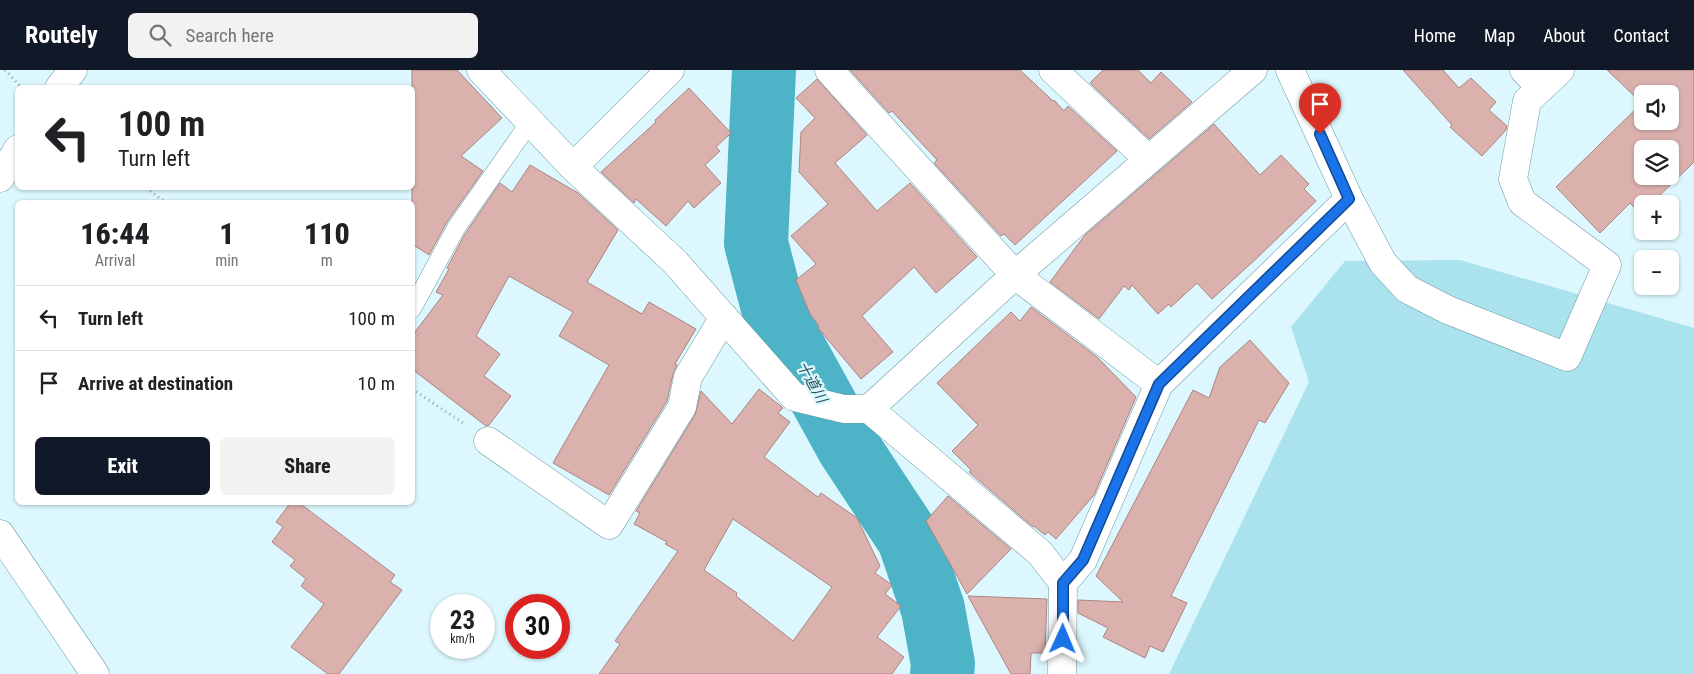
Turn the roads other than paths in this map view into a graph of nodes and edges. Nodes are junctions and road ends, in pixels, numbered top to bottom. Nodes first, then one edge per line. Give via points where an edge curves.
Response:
1 (73, 70) edge
2 (481, 70) edge
3 (670, 70) edge
4 (829, 70) edge
5 (1053, 70) edge
6 (1253, 70) edge
7 (1290, 70) edge
8 (1542, 76) edge
9 (61, 85) edge
10 (530, 122) junction
11 (15, 154) edge
12 (1149, 160) junction
13 (573, 167) junction
14 (0, 178) edge
15 (1349, 199) junction
16 (1015, 275) junction
17 (415, 303) edge
18 (724, 317) junction
19 (1159, 384) junction
20 (857, 409) junction
21 (488, 441) road end
22 (0, 534) edge
23 (1063, 583) junction
24 (95, 674) edge
25 (1062, 674) edge

1 - 9 street
2 - 10 street
3 - 13 street
4 - 16 street
5 - 12 street
6 - 12 street
7 - 15 street
8 - 15 street via 1527,101 1513,179 1522,202 1607,265 1567,357 1448,310 1408,289 1383,263
10 - 13 street
10 - 17 lane via 456,228
11 - 14 street
12 - 16 street
13 - 18 street via 675,262
15 - 19 street
16 - 19 street
16 - 20 street
18 - 20 street via 794,396
18 - 21 street via 688,378 682,407 609,525
19 - 23 street via 1083,560
20 - 23 street via 1040,553
22 - 24 street
23 - 25 street

